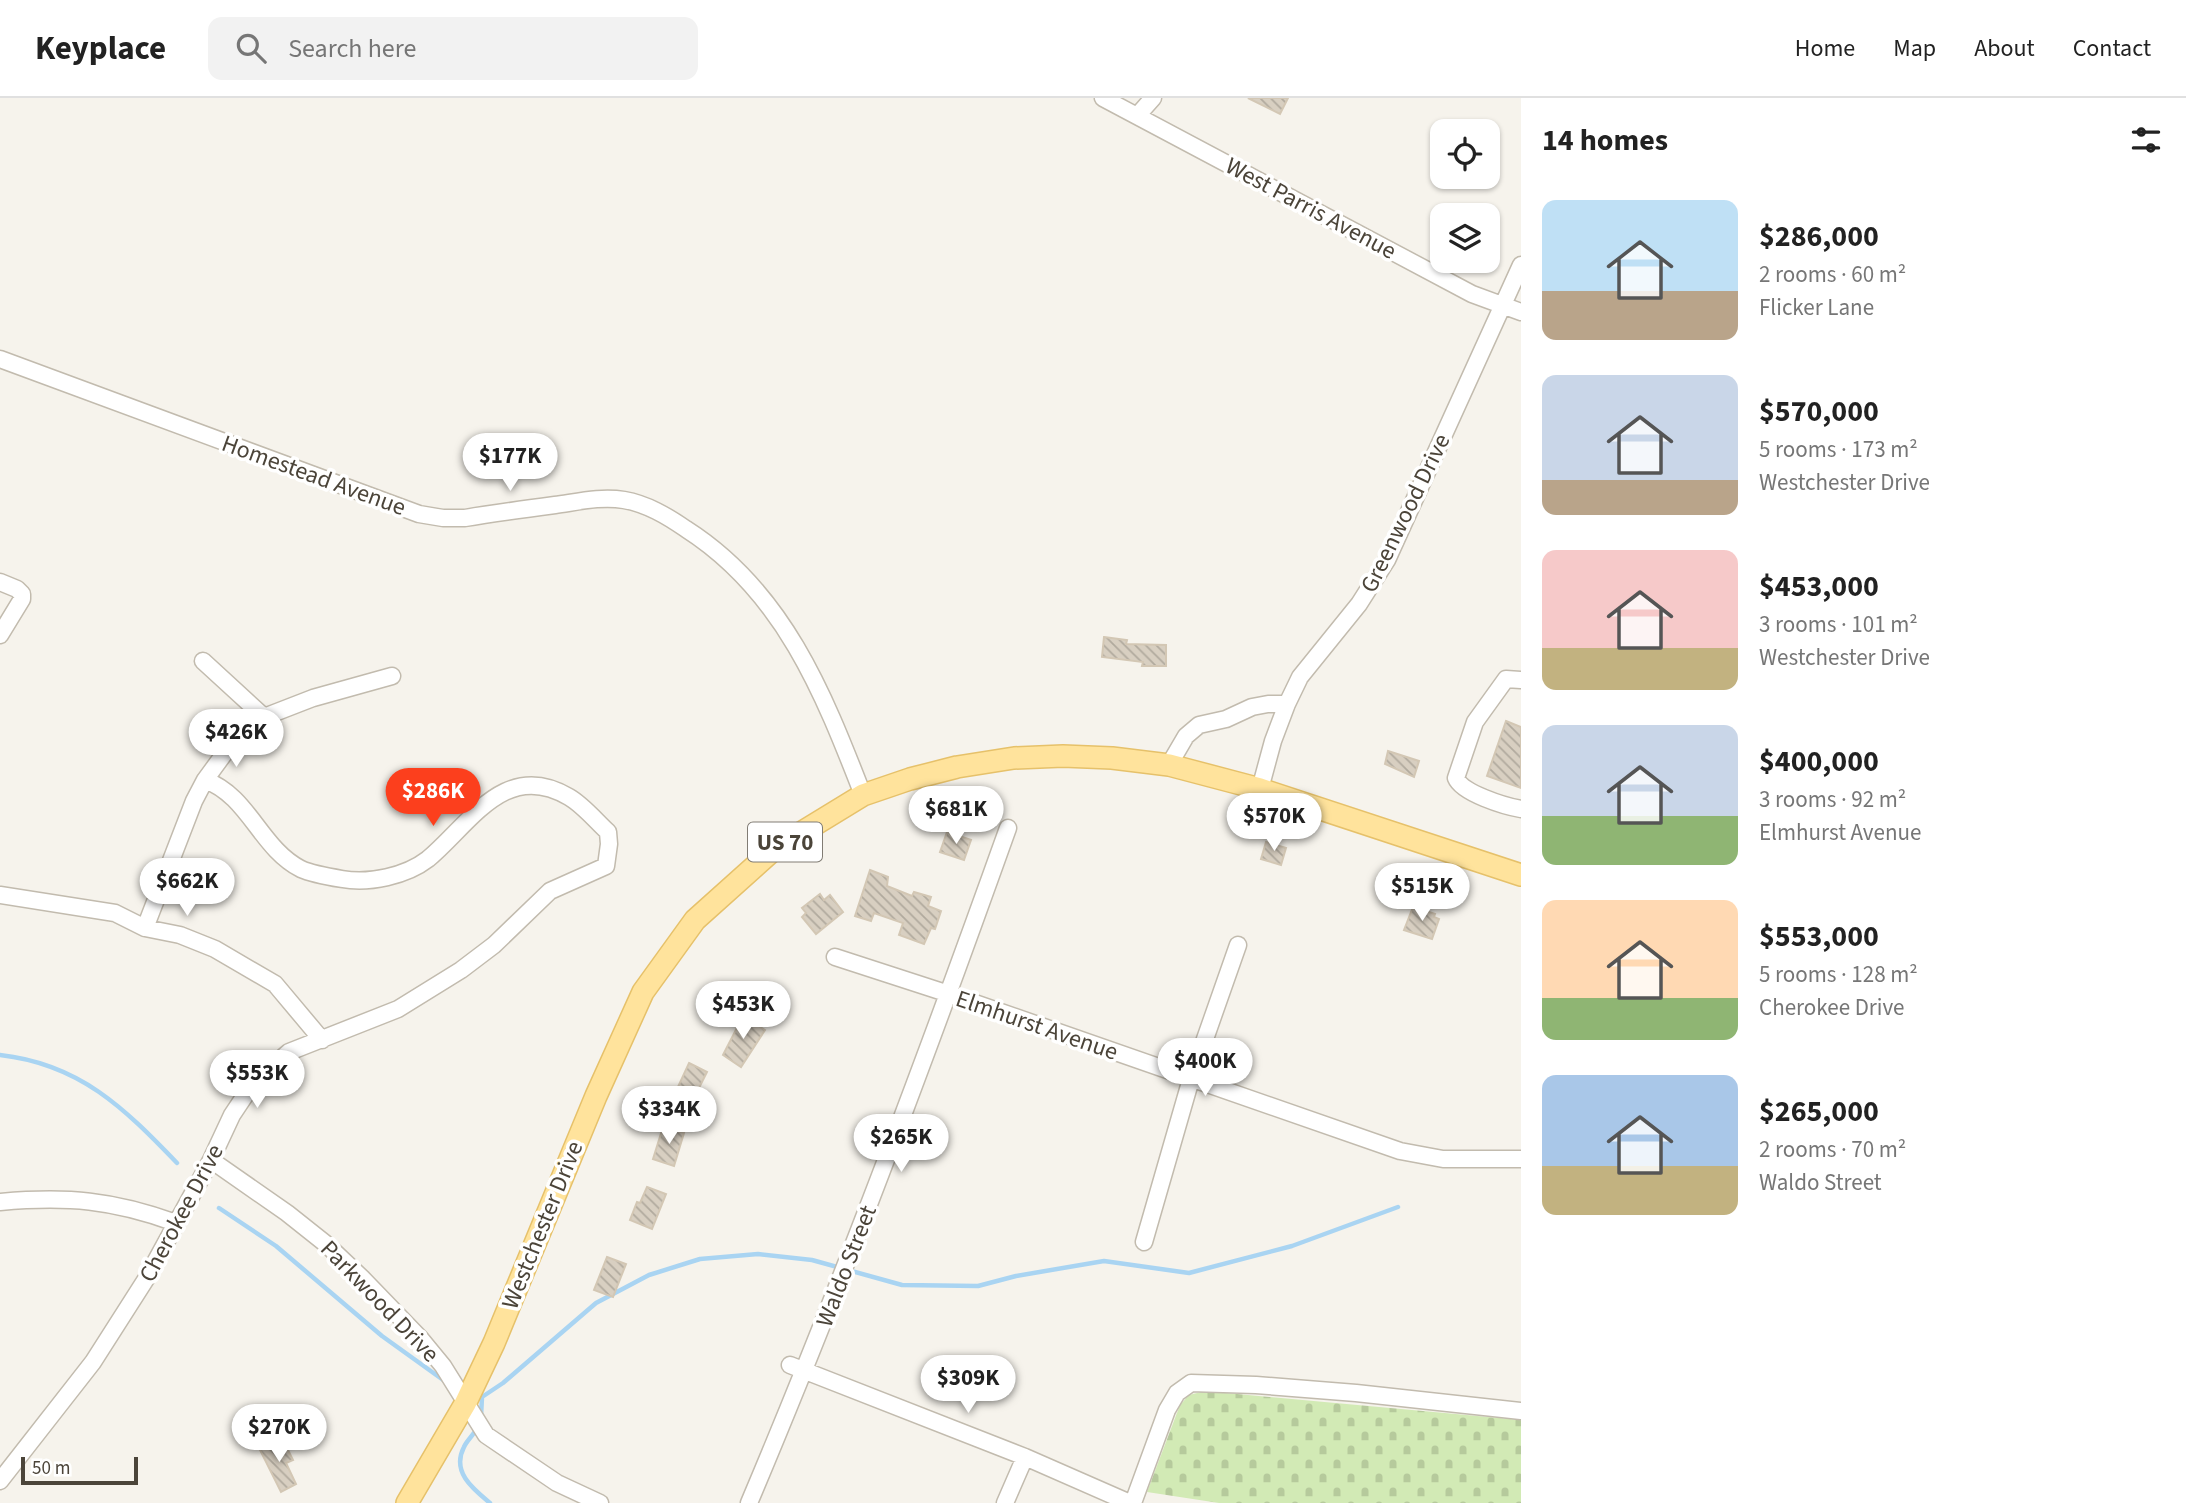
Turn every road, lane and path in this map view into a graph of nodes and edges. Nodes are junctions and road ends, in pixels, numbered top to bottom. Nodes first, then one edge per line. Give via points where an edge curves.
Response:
1 (1103, 98) edge
2 (1153, 98) edge
3 (1137, 116) junction
4 (1521, 265) edge
5 (1503, 305) junction
6 (1521, 312) edge
7 (0, 359) edge
8 (0, 582) edge
9 (0, 635) edge
10 (203, 661) dead end
11 (392, 676) dead end
12 (1521, 680) edge
13 (1287, 704) junction
14 (264, 717) junction
15 (1169, 765) junction
16 (205, 780) junction
17 (1260, 789) junction
18 (863, 795) junction
19 (1521, 809) edge
20 (1008, 828) dead end
21 (1521, 875) edge
22 (0, 895) edge
23 (145, 928) junction
24 (1238, 945) dead end
25 (835, 957) dead end
26 (949, 994) junction
27 (322, 1040) junction
28 (1191, 1079) junction
29 (1521, 1158) edge
30 (211, 1160) junction
31 (0, 1202) edge
32 (176, 1223) junction
33 (1144, 1242) dead end
34 (797, 1368) junction
35 (465, 1404) junction
36 (1521, 1411) edge
37 (1025, 1457) junction
38 (0, 1481) edge
39 (407, 1503) edge
40 (599, 1503) edge
41 (749, 1503) edge
42 (1006, 1503) edge
43 (1131, 1503) edge

1 - 3 street, West Parris Avenue
2 - 3 street
3 - 5 street, West Parris Avenue via 1472,294
4 - 5 street, Greenwood Drive
5 - 6 street, West Parris Avenue
5 - 13 street, Greenwood Drive via 1387,560 1359,604 1300,677
7 - 18 street, Homestead Avenue via 419,514 465,518 600,498 651,509 720,554 783,623 812,674
8 - 9 street via 17,589 22,599
10 - 14 street
11 - 14 street
12 - 19 street via 1506,679 1475,722 1456,778 1467,790
13 - 15 street via 1252,707 1199,725 1186,736
13 - 17 street, Greenwood Drive
14 - 16 street via 249,726
15 - 17 main road, Westchester Drive / US 70
15 - 18 main road, Westchester Drive / US 70 via 1112,758 1014,758 957,767
16 - 23 street
16 - 27 street, Cherokee Drive via 220,786 240,805 281,855 302,870 342,879 366,881 411,869 428,859 475,810 518,786 538,786 571,798 608,832 606,866 550,891 494,945 398,1009
17 - 21 main road, Westchester Drive / US 70
18 - 35 main road, Westchester Drive / US 70 via 773,850 695,920 643,992
20 - 26 street, Waldo Street
22 - 23 street via 116,913
23 - 27 street via 215,949 275,984
24 - 28 street
25 - 26 street, Elmhurst Avenue
26 - 28 street, Elmhurst Avenue
26 - 34 street, Waldo Street
27 - 30 street, Cherokee Drive via 289,1052 248,1091
28 - 29 street, Elmhurst Avenue via 1421,1156
28 - 33 street
30 - 32 street, Cherokee Drive
30 - 35 street, Parkwood Drive via 287,1213 363,1279 421,1338
31 - 32 street via 82,1199
32 - 38 street, Cherokee Drive via 93,1362
34 - 37 street
34 - 41 street, Waldo Street
35 - 39 main road, Westchester Drive / US 70
35 - 40 street, Parkwood Drive via 486,1435 558,1483
36 - 43 street via 1356,1393 1191,1383 1177,1393 1167,1410
37 - 42 street
37 - 43 street

